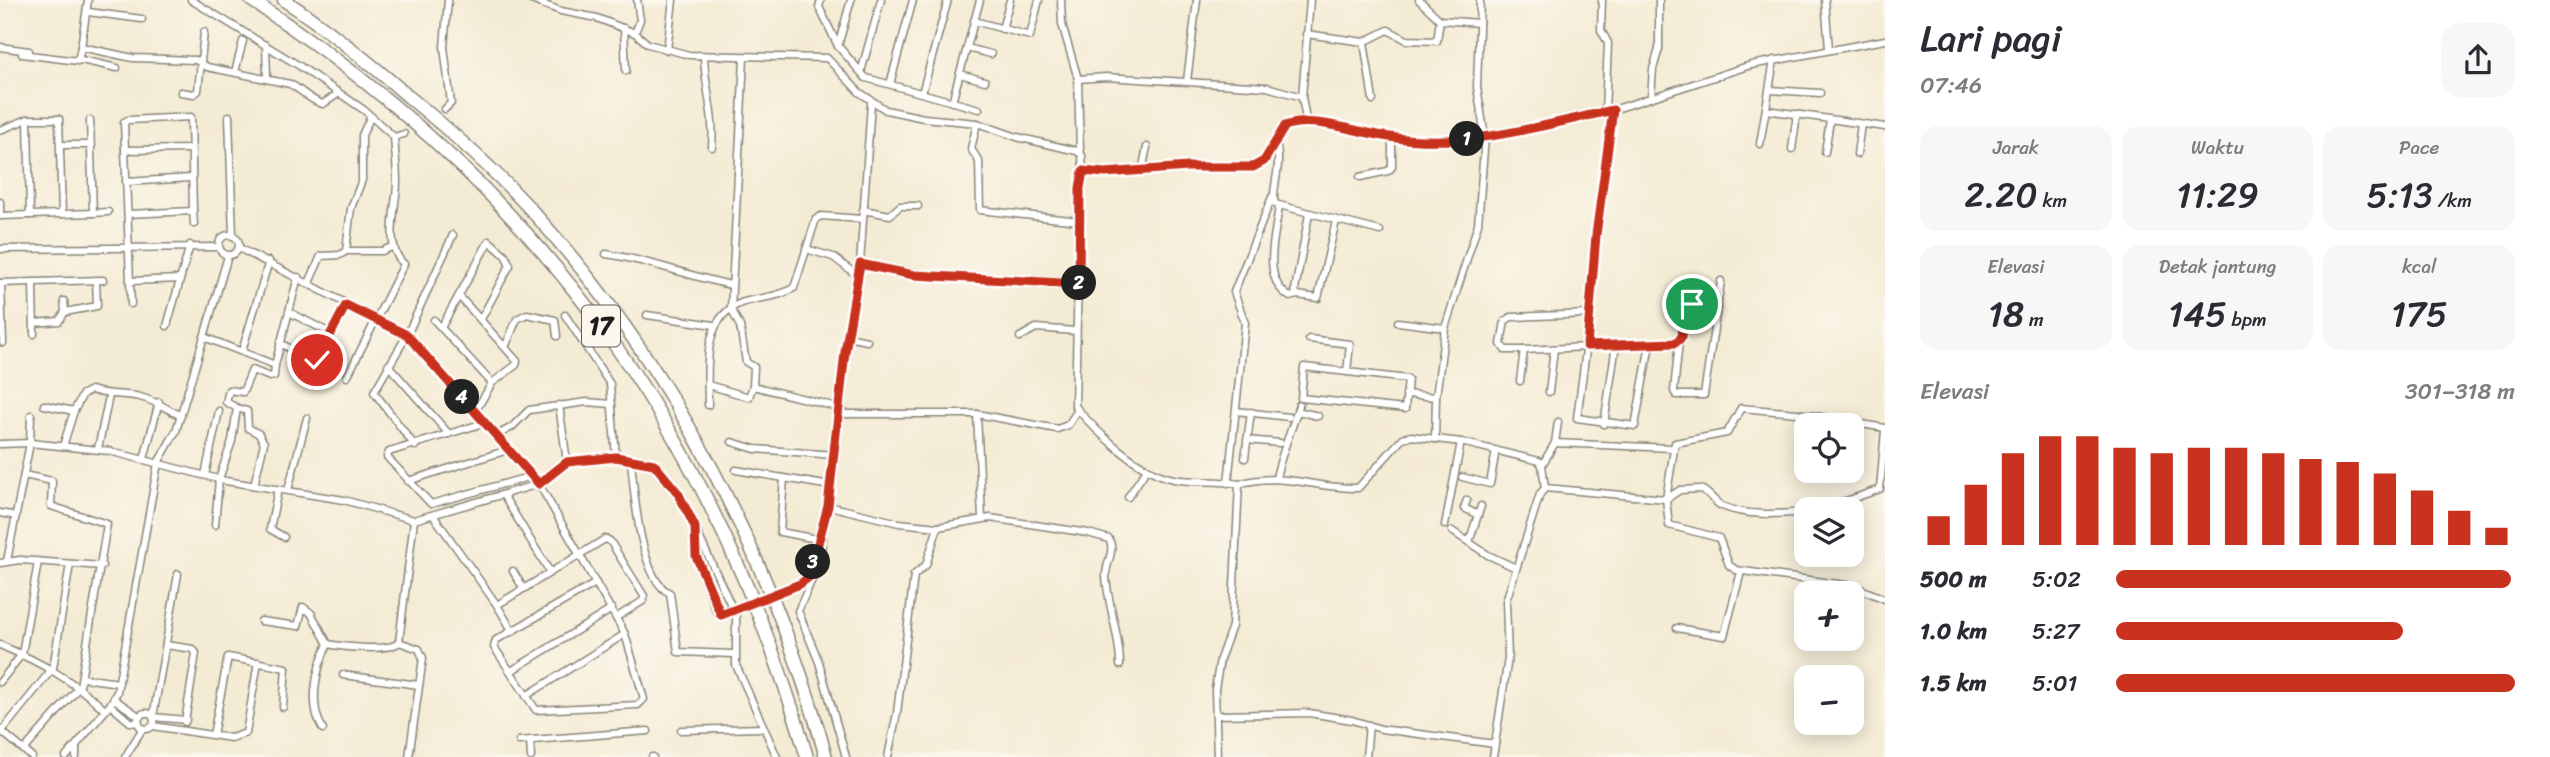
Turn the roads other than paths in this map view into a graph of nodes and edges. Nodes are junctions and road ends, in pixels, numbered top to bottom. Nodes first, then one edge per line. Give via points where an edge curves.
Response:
1 (88, 0) edge
2 (191, 0) edge
3 (251, 0) edge
4 (284, 0) edge
5 (448, 0) edge
6 (637, 0) edge
7 (673, 0) edge
8 (821, 0) edge
9 (851, 0) edge
10 (881, 0) edge
11 (914, 0) edge
12 (948, 0) edge
13 (980, 0) edge
14 (1010, 0) edge
15 (1039, 0) edge
16 (1061, 0) edge
17 (1197, 0) edge
18 (1310, 0) edge
19 (1419, 0) edge
20 (1480, 0) edge
21 (1602, 0) edge
22 (1659, 0) edge
23 (1825, 0) edge
24 (536, 1) edge
25 (88, 12) junction
26 (142, 19) dead end
27 (1440, 20) junction
28 (974, 21) junction
29 (1479, 23) junction
30 (624, 29) junction
31 (1002, 29) junction
32 (204, 32) dead end
33 (635, 33) junction
34 (1306, 34) junction
35 (1885, 40) edge
36 (243, 41) dead end
37 (1364, 42) junction
38 (265, 45) junction
39 (838, 46) junction
40 (0, 47) edge
41 (81, 47) junction
42 (967, 48) junction
43 (1829, 49) junction
44 (667, 50) junction
45 (22, 54) dead end
46 (991, 54) dead end
47 (704, 57) junction
48 (744, 58) junction
49 (1774, 60) junction
50 (78, 61) junction
51 (203, 66) junction
52 (625, 71) dead end
53 (236, 72) junction
54 (861, 72) junction
55 (960, 75) junction
56 (267, 78) junction
57 (1078, 79) junction
58 (985, 81) dead end
59 (1187, 81) junction
60 (890, 85) junction
61 (1769, 90) junction
62 (181, 92) dead end
63 (340, 93) junction
64 (922, 93) junction
65 (1821, 93) dead end
66 (1302, 97) junction
67 (1651, 97) junction
68 (1373, 100) dead end
69 (952, 102) junction
70 (871, 103) junction
71 (445, 109) dead end
72 (979, 109) dead end
73 (1613, 110) junction
74 (1766, 110) junction
75 (1605, 112) junction
76 (1797, 114) junction
77 (229, 116) dead end
78 (371, 116) junction
79 (28, 119) junction
80 (90, 120) dead end
81 (1306, 120) junction
82 (1830, 120) junction
83 (978, 123) junction
84 (1861, 124) junction
85 (1885, 127) edge
86 (0, 130) edge
87 (404, 134) dead end
88 (394, 137) junction
89 (1485, 137) junction
90 (1392, 138) junction
91 (1275, 141) junction
92 (1760, 144) dead end
93 (61, 145) junction
94 (92, 145) junction
95 (712, 147) dead end
96 (1147, 148) dead end
97 (191, 149) junction
98 (1792, 149) dead end
99 (125, 150) junction
100 (1080, 152) junction
101 (1825, 152) dead end
102 (1857, 154) dead end
103 (1083, 171) junction
104 (1142, 171) junction
105 (1360, 177) dead end
106 (191, 178) junction
107 (126, 182) junction
108 (1272, 197) junction
109 (0, 202) edge
110 (1279, 205) junction
111 (918, 206) dead end
112 (863, 210) junction
113 (193, 211) junction
114 (108, 212) dead end
115 (93, 213) junction
116 (62, 214) junction
117 (128, 214) junction
118 (1309, 214) junction
119 (30, 215) junction
120 (0, 216) edge
121 (862, 219) junction
122 (1079, 221) junction
123 (1336, 221) junction
124 (194, 224) dead end
125 (1380, 231) dead end
126 (453, 235) dead end
127 (233, 236) junction
128 (190, 245) junction
129 (394, 246) junction
130 (129, 247) junction
131 (219, 247) junction
132 (239, 248) junction
133 (0, 249) edge
134 (806, 249) junction
135 (346, 251) junction
136 (606, 254) dead end
137 (228, 256) junction
138 (269, 261) junction
139 (860, 264) junction
140 (858, 276) junction
141 (298, 277) junction
142 (180, 279) junction
143 (130, 281) junction
144 (1721, 281) dead end
145 (33, 282) junction
146 (0, 283) edge
147 (310, 283) junction
148 (1079, 284) junction
149 (731, 285) junction
150 (1297, 295) junction
151 (459, 296) junction
152 (64, 301) dead end
153 (131, 304) dead end
154 (346, 305) junction
155 (1717, 308) junction
156 (731, 309) junction
157 (65, 312) junction
158 (289, 312) junction
159 (1, 313) edge
160 (647, 314) dead end
161 (1590, 314) junction
162 (565, 315) dead end
163 (377, 319) junction
164 (481, 319) junction
165 (434, 320) dead end
166 (1398, 322) dead end
167 (34, 323) junction
168 (714, 325) junction
169 (167, 326) dead end
170 (442, 327) junction
171 (1445, 328) junction
172 (1075, 331) junction
173 (330, 333) junction
174 (34, 334) dead end
175 (407, 335) junction
176 (558, 336) dead end
177 (204, 337) junction
178 (848, 337) junction
179 (1020, 337) dead end
180 (1309, 339) dead end
181 (867, 341) dead end
182 (1679, 341) junction
183 (3, 343) dead end
184 (280, 344) junction
185 (1650, 344) junction
186 (506, 345) junction
187 (1616, 345) junction
188 (1587, 346) junction
189 (1554, 349) junction
190 (1524, 350) junction
191 (242, 351) junction
192 (275, 365) junction
193 (388, 365) junction
194 (1347, 372) junction
195 (347, 377) dead end
196 (1520, 381) dead end
197 (492, 383) junction
198 (708, 384) junction
199 (753, 386) junction
200 (1549, 392) dead end
201 (1406, 394) junction
202 (109, 396) junction
203 (1436, 397) junction
204 (159, 402) junction
205 (611, 404) junction
206 (44, 405) dead end
207 (559, 405) junction
208 (708, 405) dead end
209 (237, 408) junction
210 (1078, 410) junction
211 (74, 411) junction
212 (219, 411) dead end
213 (475, 411) junction
214 (841, 411) junction
215 (1236, 411) junction
216 (1251, 412) junction
217 (976, 414) junction
218 (30, 415) dead end
219 (181, 416) junction
220 (1318, 416) dead end
221 (1289, 417) dead end
222 (307, 418) dead end
223 (484, 422) junction
224 (1558, 422) dead end
225 (1604, 424) junction
226 (1885, 429) edge
227 (449, 434) junction
228 (496, 436) junction
229 (1436, 439) junction
230 (1247, 440) junction
231 (732, 442) dead end
232 (1461, 442) junction
233 (30, 443) junction
234 (1280, 443) dead end
235 (1555, 443) junction
236 (0, 444) edge
237 (63, 446) junction
238 (415, 446) junction
239 (1672, 447) junction
240 (98, 449) junction
241 (508, 450) junction
242 (1496, 450) junction
243 (835, 455) junction
244 (616, 457) junction
245 (1245, 458) dead end
246 (144, 459) junction
247 (631, 461) junction
248 (567, 462) junction
249 (158, 463) junction
250 (1542, 465) junction
251 (736, 470) dead end
252 (1147, 470) junction
253 (24, 475) junction
254 (205, 475) junction
255 (532, 476) junction
256 (1462, 477) dead end
257 (784, 478) junction
258 (1276, 478) junction
259 (219, 479) junction
260 (408, 481) junction
261 (1228, 483) junction
262 (539, 484) junction
263 (1239, 484) junction
264 (254, 485) junction
265 (831, 486) junction
266 (1545, 488) junction
267 (278, 489) junction
268 (288, 490) junction
269 (503, 495) junction
270 (1128, 497) dead end
271 (1857, 497) edge
272 (1666, 499) junction
273 (1467, 500) dead end
274 (828, 506) junction
275 (1481, 506) dead end
276 (0, 513) edge
277 (1794, 513) edge
278 (433, 515) junction
279 (1478, 515) junction
280 (16, 516) junction
281 (982, 518) junction
282 (414, 520) junction
283 (215, 525) dead end
284 (1445, 525) dead end
285 (695, 527) junction
286 (938, 527) junction
287 (1452, 531) dead end
288 (284, 537) dead end
289 (817, 539) junction
290 (1469, 542) junction
291 (580, 554) junction
292 (4, 562) edge
293 (38, 562) junction
294 (70, 564) junction
295 (102, 566) junction
296 (513, 571) dead end
297 (550, 572) junction
298 (1514, 572) junction
299 (1741, 572) junction
300 (178, 574) dead end
301 (596, 583) junction
302 (523, 588) junction
303 (1885, 599) edge
304 (498, 605) junction
305 (612, 609) junction
306 (617, 617) junction
307 (261, 621) dead end
308 (1677, 628) dead end
309 (513, 632) junction
310 (625, 634) junction
311 (399, 642) junction
312 (328, 644) junction
313 (0, 645) edge
314 (166, 645) junction
315 (22, 654) junction
316 (734, 654) junction
317 (258, 662) junction
318 (1120, 665) dead end
319 (53, 668) junction
320 (511, 671) junction
321 (343, 675) dead end
322 (82, 678) junction
323 (0, 682) edge
324 (119, 683) junction
325 (419, 685) junction
326 (80, 686) junction
327 (526, 696) junction
328 (110, 705) junction
329 (283, 707) dead end
330 (534, 709) junction
331 (1217, 715) junction
332 (153, 716) junction
333 (535, 719) dead end
334 (186, 720) junction
335 (141, 723) junction
336 (1369, 725) junction
337 (153, 726) junction
338 (763, 728) junction
339 (323, 729) dead end
340 (1, 730) edge
341 (681, 730) dead end
342 (184, 731) junction
343 (648, 731) dead end
344 (213, 735) junction
345 (530, 740) junction
346 (519, 741) dead end
347 (1495, 744) junction
348 (76, 746) junction
349 (24, 750) junction
350 (32, 757) edge
351 (66, 757) edge
352 (76, 757) edge
353 (125, 757) edge
354 (409, 757) edge
355 (531, 757) edge
356 (777, 757) edge
357 (807, 757) edge
358 (826, 757) edge
359 (846, 757) edge
360 (888, 757) edge
361 (1217, 757) edge
362 (1366, 757) edge
363 (1493, 757) edge

1 - 25 street
2 - 38 street
3 - 357 highway, 17 via 348,65 462,164 521,224 584,302 664,416 708,498 751,592
4 - 358 highway, 17 via 358,53 476,153 534,213 596,290 678,407 724,492 766,581 805,683
5 - 71 street via 444,47 451,103
6 - 33 street via 640,20
7 - 44 street
8 - 39 street via 819,6
9 - 39 street
10 - 54 street
11 - 60 street
12 - 64 street
13 - 28 street
14 - 31 street
15 - 31 street via 1030,36
16 - 57 street via 1062,24
17 - 59 street
18 - 34 street
19 - 27 street
20 - 29 street
21 - 75 street via 1600,22 1608,43 1609,68
22 - 67 street via 1659,49
23 - 43 street
24 - 30 street
25 - 26 street
25 - 41 street
27 - 29 street
27 - 37 street via 1437,41 1407,40 1388,30
28 - 31 street
28 - 42 street
29 - 89 street via 1477,87
30 - 33 street
30 - 52 street
32 - 51 street
33 - 44 street via 648,44
34 - 37 street
34 - 66 street
35 - 43 street
36 - 53 street
37 - 68 street
38 - 56 street
38 - 63 street
39 - 54 street
40 - 50 street via 51,53 117,68
41 - 50 street
41 - 51 street via 133,58 196,60
42 - 46 street
42 - 55 street
43 - 49 street
44 - 47 street
45 - 50 street
47 - 48 street
47 - 95 street via 705,86 715,124
48 - 70 street via 827,58
48 - 149 street
49 - 61 street
49 - 67 street
51 - 53 street
51 - 62 street via 196,93
53 - 56 street
54 - 60 street
55 - 58 street
55 - 69 street
56 - 63 street via 302,89 313,102 323,104
57 - 59 street
57 - 100 street
59 - 66 street via 1267,87
60 - 64 street
61 - 65 street
61 - 74 street
63 - 78 street
64 - 69 street
66 - 81 street
67 - 73 street
69 - 72 street
70 - 83 street via 897,113
70 - 112 street
73 - 75 street
73 - 161 street
74 - 76 street
74 - 92 street
75 - 89 street
76 - 82 street
76 - 98 street
77 - 127 street
78 - 88 street
78 - 135 street via 362,135 362,180 351,208
79 - 86 street
79 - 93 street via 59,119
79 - 119 street
80 - 94 street
81 - 90 street
81 - 91 street via 1285,126
82 - 84 street
82 - 101 street
83 - 100 street
83 - 122 street via 971,149 979,161 980,209
84 - 85 street
84 - 102 street
87 - 88 street
88 - 129 street
89 - 90 street
89 - 171 street via 1478,224
90 - 105 street via 1392,167
91 - 104 street via 1264,161 1253,167
91 - 108 street via 1280,155
93 - 94 street
93 - 116 street
94 - 115 street
96 - 104 street
97 - 99 street
97 - 99 street via 189,117 125,120
97 - 106 street
99 - 107 street
100 - 103 street
103 - 104 street
103 - 122 street
106 - 107 street
106 - 113 street
107 - 117 street
108 - 110 street
108 - 215 street via 1234,292 1245,323
109 - 120 street
110 - 118 street
110 - 150 street via 1272,276 1283,293
111 - 112 street via 900,206 890,215
112 - 121 street
113 - 117 street
113 - 124 street
114 - 115 street
115 - 116 street
116 - 119 street
117 - 130 street
118 - 123 street
118 - 150 street
119 - 120 street
121 - 134 street via 821,216 813,225
121 - 139 street
122 - 148 street
123 - 125 street
123 - 150 street via 1318,298
126 - 175 street
127 - 131 street via 226,236
127 - 132 street
128 - 130 street
128 - 131 street
128 - 142 street
129 - 135 street via 382,251
129 - 163 street via 404,264
130 - 133 street
130 - 143 street
131 - 137 street
132 - 137 street
132 - 138 street
134 - 140 street via 833,257
134 - 156 street via 793,288
135 - 147 street via 321,256
136 - 149 street via 645,260
137 - 177 street
138 - 141 street
138 - 191 street
139 - 140 street
139 - 148 street via 914,275
140 - 178 street
141 - 147 street
141 - 158 street
142 - 143 street
142 - 169 street
143 - 153 street
144 - 155 street
145 - 146 street
145 - 157 street via 100,280 97,306
145 - 167 street
146 - 159 street
147 - 154 street
148 - 172 street
149 - 156 street
151 - 164 street
151 - 164 street via 489,240 510,265
151 - 170 street
152 - 157 street
154 - 163 street
154 - 173 street
155 - 182 street via 1685,305
155 - 182 street via 1704,395 1676,395 1674,391
156 - 168 street
156 - 199 street via 740,326 746,362 754,367
157 - 167 street via 59,321
158 - 173 street
158 - 184 street
159 - 183 street
160 - 168 street
161 - 188 street
161 - 190 street via 1507,318 1502,347
162 - 205 street via 610,384
163 - 175 street
163 - 195 street
164 - 186 street
165 - 170 street
166 - 171 street
167 - 174 street
168 - 198 street
170 - 197 street
171 - 203 street
172 - 179 street via 1035,328
172 - 210 street via 1073,397
173 - 184 street via 315,361
175 - 193 street
175 - 213 street
176 - 186 street via 555,320 527,314 517,319
177 - 191 street
177 - 219 street
178 - 181 street
178 - 214 street
180 - 194 street via 1350,344
182 - 185 street
184 - 192 street
185 - 187 street
185 - 225 street via 1635,426
186 - 197 street via 516,365
187 - 188 street
187 - 225 street
188 - 189 street
188 - 225 street via 1576,415
189 - 190 street
189 - 200 street
190 - 196 street
191 - 192 street
192 - 209 street via 274,376 252,370 243,392 229,390 226,402
193 - 227 street
193 - 238 street via 374,392
194 - 201 street via 1408,379
194 - 201 street via 1304,367 1300,398 1405,410
197 - 213 street
198 - 199 street via 749,397
198 - 208 street
199 - 214 street
201 - 203 street
202 - 204 street
202 - 211 street via 87,392
202 - 240 street
203 - 229 street
204 - 219 street
204 - 246 street
205 - 207 street
205 - 244 street
206 - 211 street
207 - 228 street via 529,410
207 - 248 street
209 - 259 street
209 - 264 street via 247,411 248,428 264,443
210 - 217 street via 1068,425 1057,429
210 - 252 street
211 - 237 street
212 - 254 street
213 - 223 street
214 - 217 street
214 - 243 street
215 - 216 street
215 - 261 street
216 - 221 street
216 - 230 street
217 - 281 street
218 - 233 street
219 - 249 street
220 - 258 street via 1298,408
222 - 268 street
223 - 227 street
223 - 228 street
224 - 235 street
226 - 239 street via 1743,407 1727,433 1683,439
226 - 271 street via 1880,489
227 - 238 street
228 - 241 street
229 - 232 street
229 - 258 street via 1404,438 1358,488
230 - 234 street
230 - 245 street
231 - 243 street via 755,449
232 - 242 street
232 - 284 street
233 - 236 street
233 - 237 street
233 - 253 street
235 - 239 street
235 - 250 street
237 - 240 street
238 - 260 street via 387,455
239 - 272 street
240 - 246 street
241 - 255 street
241 - 260 street
242 - 250 street
242 - 256 street via 1490,484
243 - 265 street
244 - 247 street
244 - 248 street
246 - 249 street
247 - 285 street via 654,464 661,471
247 - 316 street via 650,572 662,590 670,593 678,652
248 - 262 street
249 - 254 street
249 - 324 street
250 - 266 street
251 - 257 street
252 - 261 street via 1173,479
252 - 270 street
253 - 280 street
253 - 295 street via 52,481 51,506 106,522
254 - 259 street
255 - 260 street via 431,504
255 - 262 street
257 - 265 street
257 - 289 street via 780,532
258 - 263 street
259 - 264 street
259 - 283 street
261 - 263 street
262 - 269 street
262 - 291 street
263 - 331 street via 1233,619 1217,675
264 - 267 street
265 - 274 street
266 - 272 street
266 - 298 street
267 - 268 street
267 - 288 street via 270,528
268 - 282 street
269 - 278 street
269 - 297 street
272 - 277 street via 1680,490 1700,489 1721,506 1766,514
272 - 299 street via 1669,525 1718,538 1730,565
273 - 279 street via 1464,508
274 - 286 street
274 - 289 street
275 - 279 street
276 - 280 street
278 - 282 street
278 - 304 street
279 - 290 street
280 - 292 street
281 - 286 street
281 - 318 street via 1109,539 1112,546 1105,573
282 - 311 street
285 - 289 street, bridge via 696,556 716,611 727,614 809,577
285 - 316 street via 736,616
286 - 360 street via 926,565 914,575
287 - 290 street
289 - 359 street via 822,540 817,568 798,611 819,662
290 - 298 street
291 - 297 street
291 - 301 street
291 - 306 street via 608,539 642,593 643,601
292 - 293 street
293 - 294 street
293 - 315 street
294 - 295 street
294 - 319 street
295 - 322 street
296 - 302 street
297 - 302 street
298 - 347 street via 1506,601 1507,658
299 - 303 street via 1853,586
299 - 308 street via 1724,636
300 - 314 street
301 - 305 street
301 - 309 street
302 - 304 street
304 - 309 street
305 - 306 street
305 - 320 street
306 - 310 street
307 - 312 street via 298,626 305,608
309 - 320 street via 494,644
310 - 327 street
310 - 330 street via 643,696 641,704
311 - 312 street via 392,648
311 - 325 street via 422,651
312 - 339 street via 315,695 317,719
313 - 315 street
314 - 332 street
314 - 334 street via 196,653
315 - 319 street
315 - 323 street
316 - 338 street
317 - 329 street via 288,670
317 - 344 street via 246,733 231,738
317 - 344 street via 228,657
319 - 326 street
319 - 340 street
320 - 327 street
321 - 325 street
322 - 324 street
322 - 326 street
324 - 328 street
325 - 354 street
326 - 328 street
326 - 349 street
327 - 330 street
328 - 335 street via 130,722
328 - 348 street
330 - 333 street
331 - 336 street via 1309,713
331 - 361 street
332 - 334 street
332 - 335 street via 146,713
332 - 337 street
334 - 342 street
335 - 337 street
335 - 353 street
336 - 347 street
336 - 362 street
337 - 342 street
338 - 341 street
338 - 356 street
340 - 349 street
342 - 344 street
343 - 345 street
345 - 346 street
345 - 355 street
347 - 363 street
348 - 351 street
348 - 352 street
349 - 350 street

